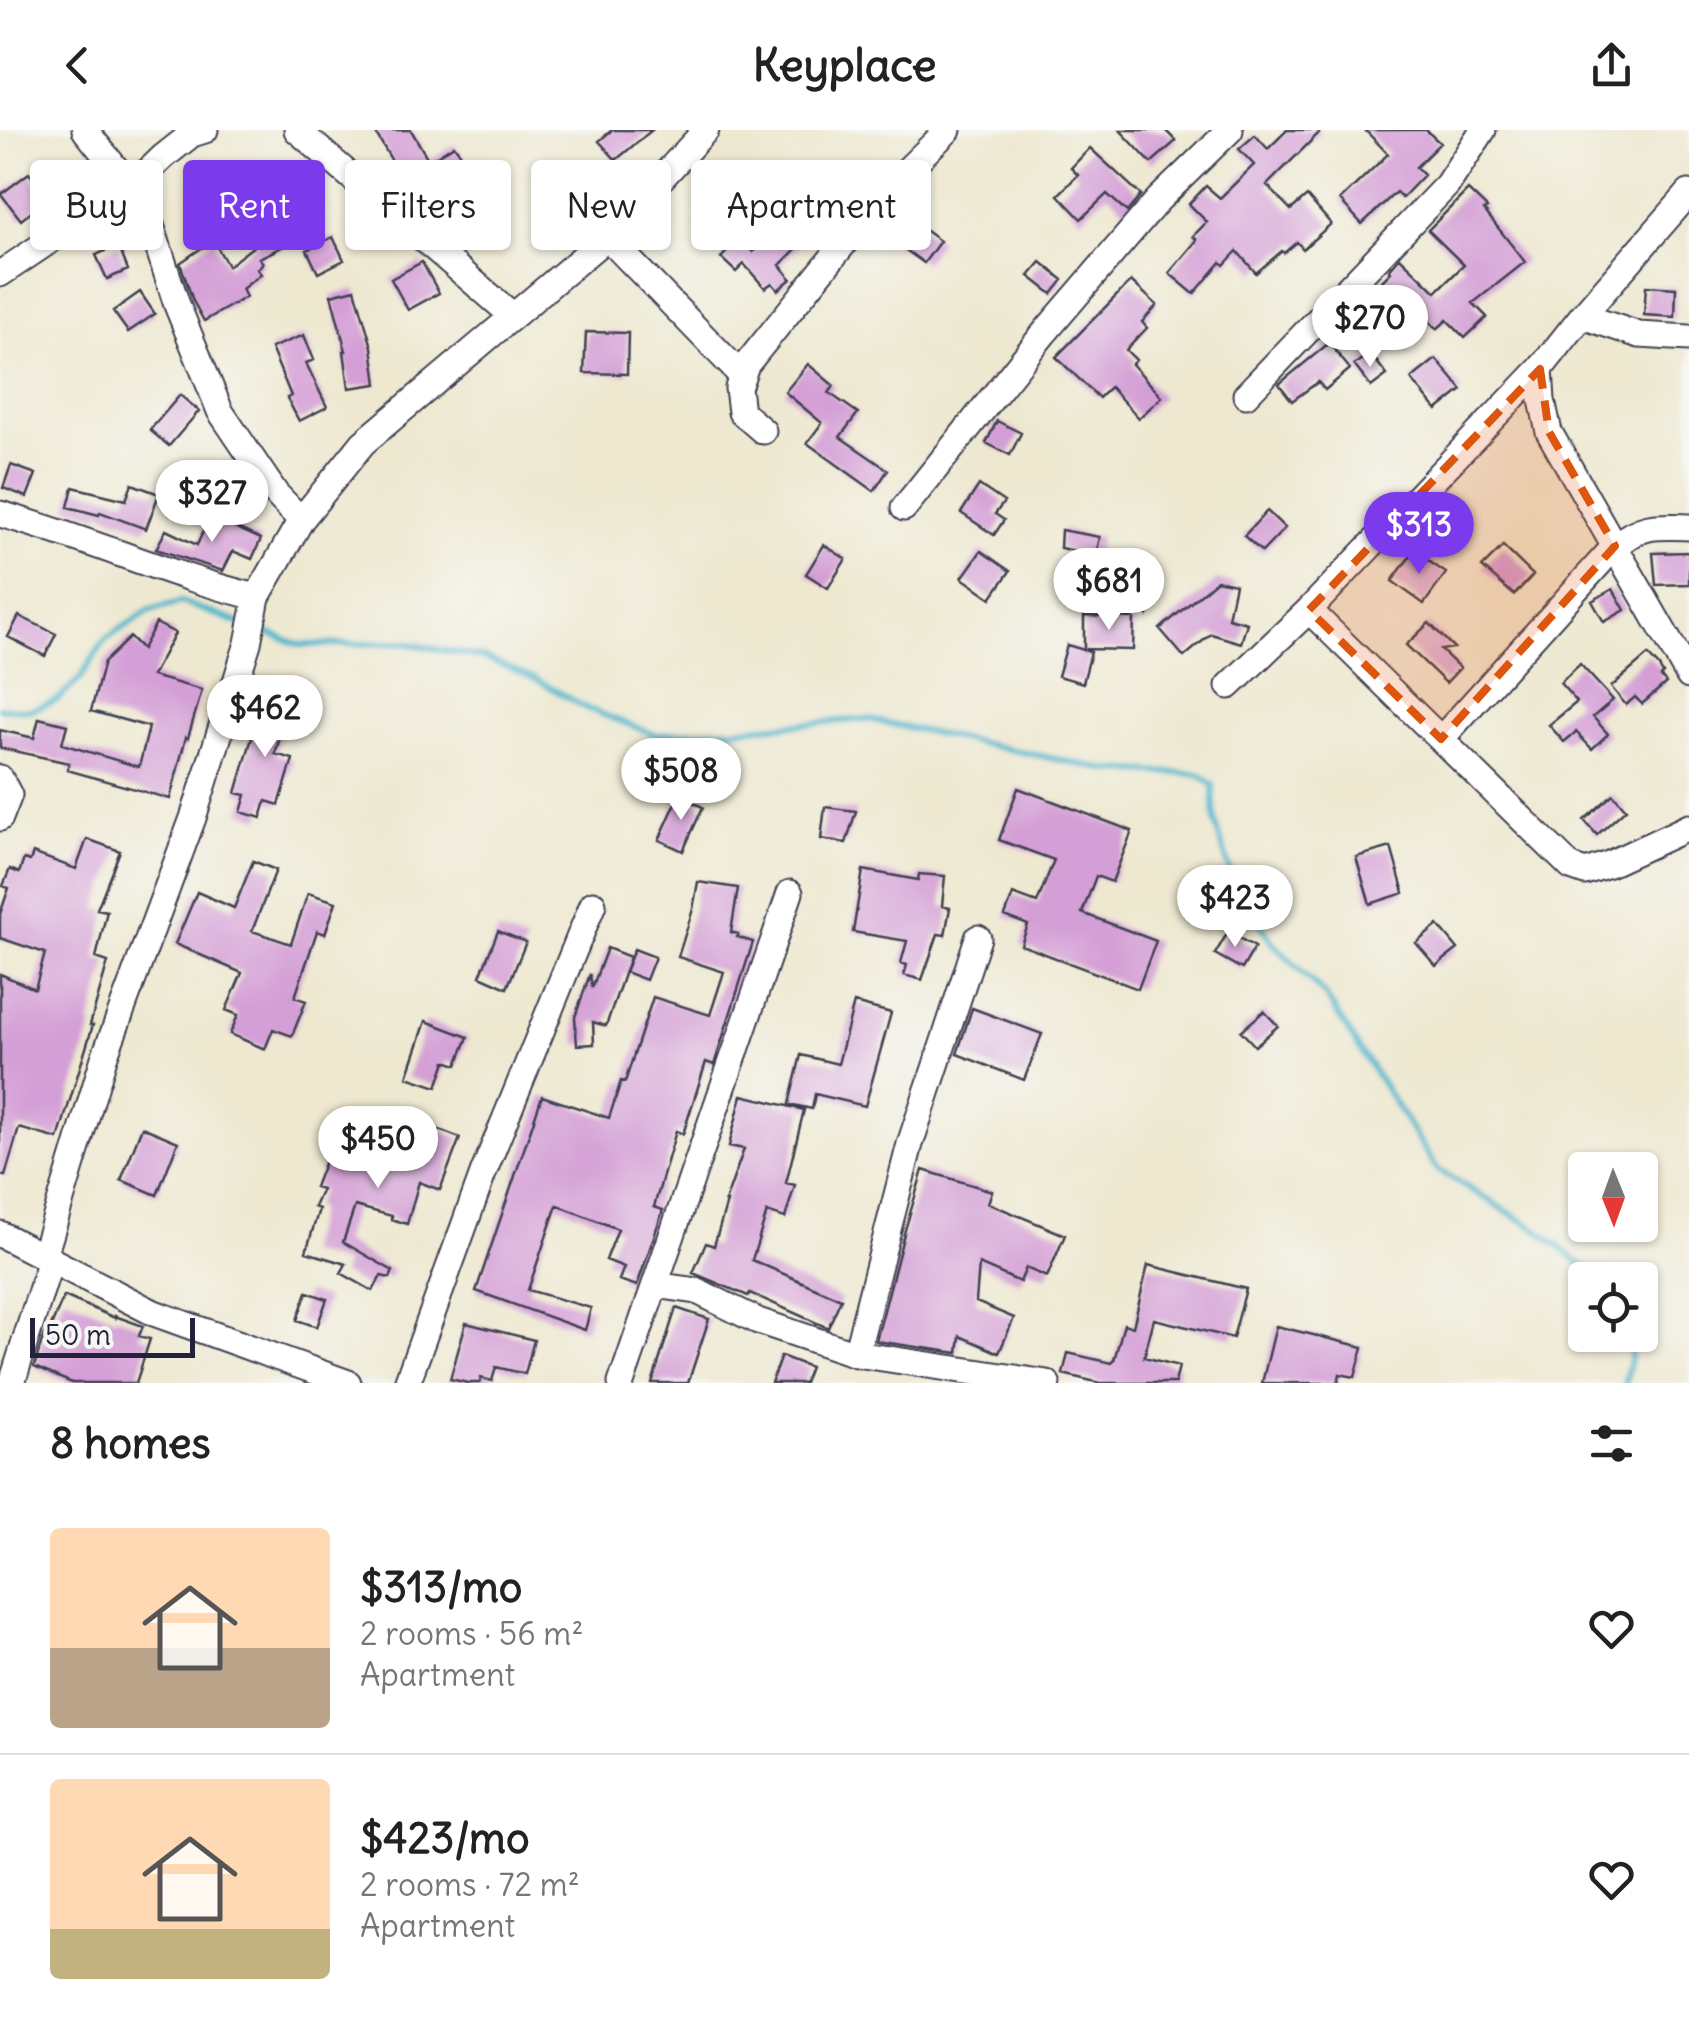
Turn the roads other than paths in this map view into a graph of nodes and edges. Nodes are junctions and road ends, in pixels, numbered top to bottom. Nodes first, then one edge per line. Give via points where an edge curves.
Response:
1 (85, 130) edge
2 (206, 130) edge
3 (297, 130) edge
4 (706, 130) edge
5 (948, 130) edge
6 (1230, 130) edge
7 (1483, 130) edge
8 (112, 160) edge
9 (158, 160) edge
10 (671, 168) edge
11 (1689, 193) edge
12 (35, 250) edge
13 (157, 250) edge
14 (592, 250) edge
15 (620, 250) edge
16 (0, 274) edge
17 (514, 316) junction
18 (1582, 316) junction
19 (1689, 338) edge
20 (1540, 369) junction
21 (742, 376) junction
22 (1246, 395) dead end
23 (763, 431) dead end
24 (904, 508) dead end
25 (0, 514) edge
26 (301, 520) junction
27 (1689, 526) edge
28 (1614, 546) junction
29 (256, 606) junction
30 (1309, 610) junction
31 (1689, 676) edge
32 (1229, 686) dead end
33 (1441, 739) junction
34 (0, 778) edge
35 (0, 818) edge
36 (1689, 827) edge
37 (790, 893) dead end
38 (593, 904) dead end
39 (978, 938) dead end
40 (0, 1234) edge
41 (47, 1258) junction
42 (655, 1285) junction
43 (856, 1354) junction
44 (12, 1383) edge
45 (348, 1383) edge
46 (406, 1383) edge
47 (621, 1383) edge
48 (1047, 1383) edge

1 - 8 street
2 - 9 street
3 - 17 street
4 - 10 street
5 - 21 street via 887,190
6 - 24 street via 1158,200
7 - 22 street via 1447,185
11 - 18 street
12 - 16 street
13 - 26 street via 220,411
14 - 17 street
15 - 21 street
17 - 26 street via 363,443
18 - 19 street via 1638,335
18 - 20 street
20 - 28 street via 1550,432
20 - 30 street
21 - 23 street via 741,412
25 - 29 street
26 - 29 street
27 - 28 street via 1633,531
28 - 31 street
28 - 33 street
29 - 41 street via 193,818 104,1058
30 - 32 street
30 - 33 street
33 - 36 street via 1571,867 1585,872
34 - 35 street via 9,795
37 - 42 street
38 - 46 street
39 - 43 street via 910,1144
40 - 41 street
41 - 44 street
41 - 45 street via 154,1313
42 - 43 street via 696,1291
42 - 47 street
43 - 48 street

